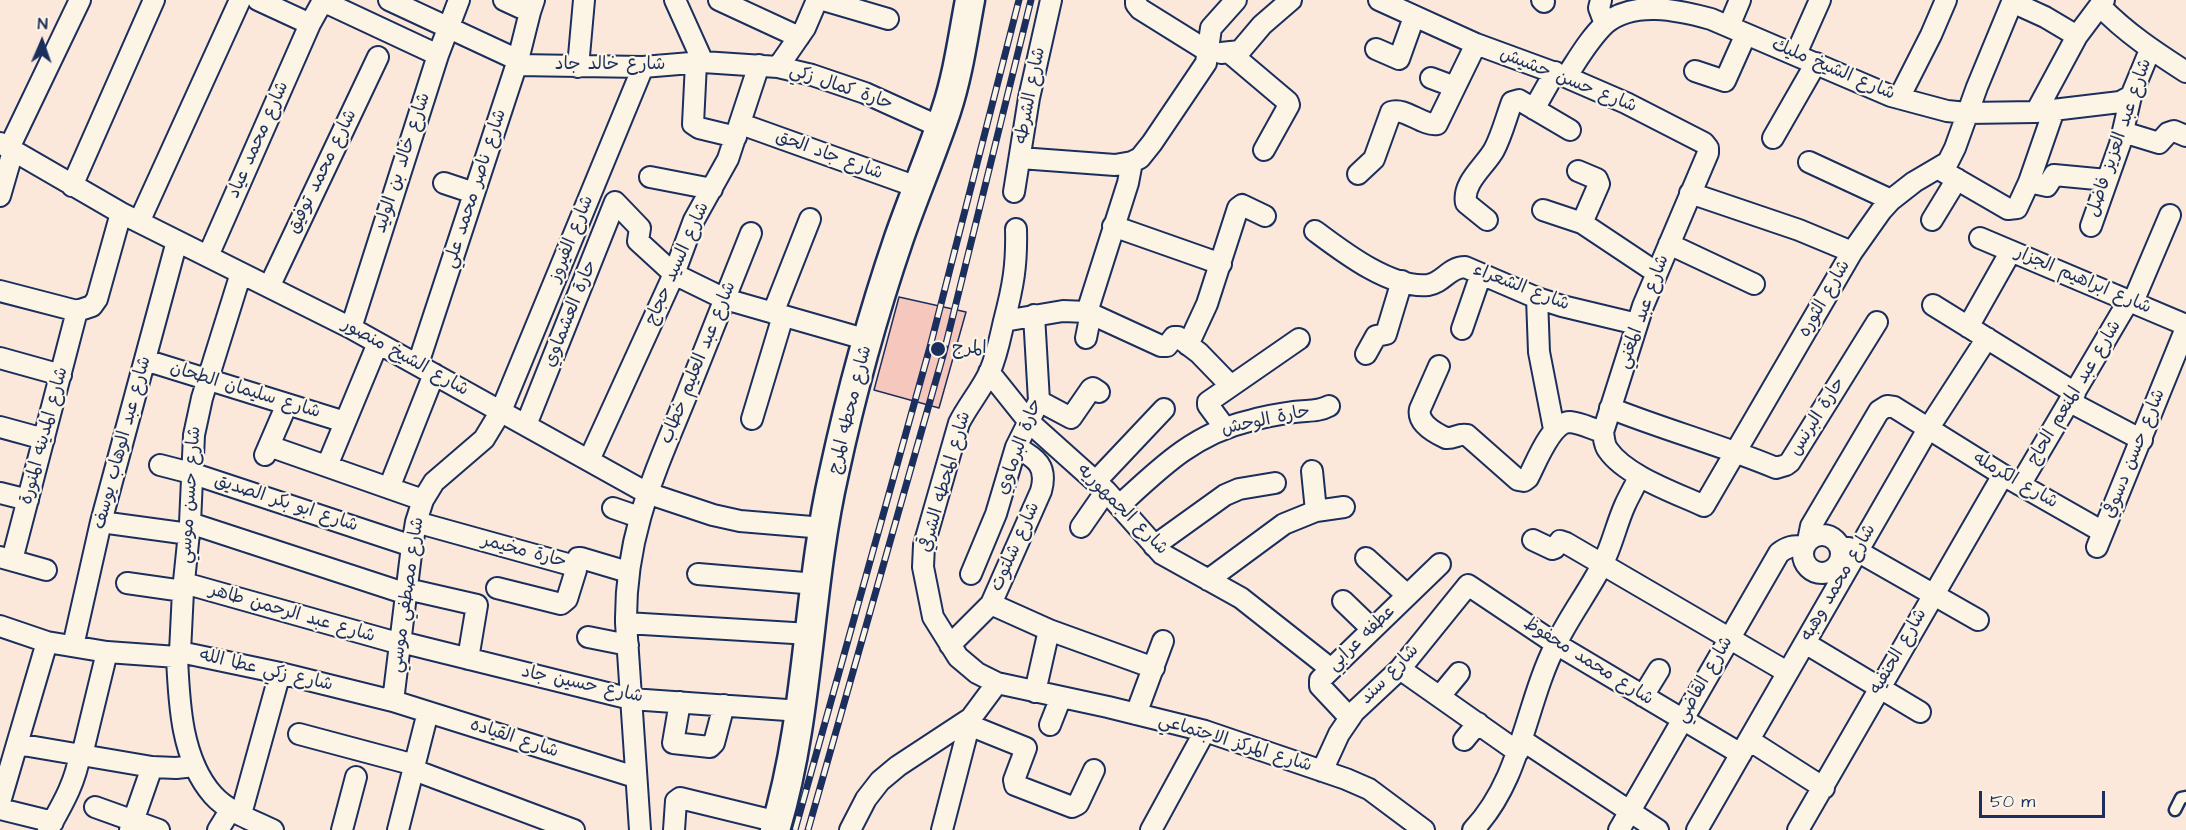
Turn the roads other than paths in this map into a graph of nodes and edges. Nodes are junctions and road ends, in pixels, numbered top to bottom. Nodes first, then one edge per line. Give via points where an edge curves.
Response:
1 (80, 0) edge
2 (154, 0) edge
3 (240, 0) edge
4 (258, 0) edge
5 (389, 0) edge
6 (459, 0) edge
7 (504, 0) edge
8 (584, 0) edge
9 (675, 0) edge
10 (719, 0) edge
11 (817, 0) edge
12 (823, 0) edge
13 (969, 0) edge
14 (1051, 0) edge
15 (1136, 0) edge
16 (1236, 0) edge
17 (1291, 0) edge
18 (1379, 0) edge
19 (1601, 0) edge
20 (1740, 0) edge
21 (1820, 0) edge
22 (1946, 0) edge
23 (2013, 1) edge
24 (2102, 3) edge
25 (1670, 5) edge
26 (532, 6) edge
27 (1414, 17) junction
28 (888, 19) dead end
29 (310, 24) junction
30 (1605, 24) junction
31 (448, 27) junction
32 (1738, 30) junction
33 (2078, 36) junction
34 (799, 37) junction
35 (1476, 44) junction
36 (1376, 49) dead end
37 (2150, 50) junction
38 (1209, 52) junction
39 (1230, 53) junction
40 (1796, 54) junction
41 (438, 55) junction
42 (378, 57) dead end
43 (518, 62) junction
44 (699, 63) junction
45 (1815, 63) junction
46 (759, 65) junction
47 (578, 67) junction
48 (643, 67) junction
49 (778, 67) junction
50 (1695, 71) dead end
51 (2186, 72) edge
52 (1560, 75) junction
53 (1431, 78) dead end
54 (1455, 87) junction
55 (2131, 96) junction
56 (1899, 98) junction
57 (1534, 109) junction
58 (2045, 111) junction
59 (1967, 113) junction
60 (940, 127) junction
61 (739, 130) junction
62 (1570, 130) dead end
63 (2123, 132) junction
64 (2186, 136) edge
65 (1773, 138) dead end
66 (7, 147) edge
67 (1264, 150) dead end
68 (1020, 158) junction
69 (1132, 162) junction
70 (1809, 162) dead end
71 (1939, 169) junction
72 (1578, 171) dead end
73 (1358, 174) dead end
74 (650, 177) dead end
75 (1957, 179) junction
76 (2107, 180) junction
77 (2029, 182) junction
78 (444, 183) dead end
79 (72, 186) junction
80 (917, 187) junction
81 (712, 189) junction
82 (1014, 192) dead end
83 (474, 193) junction
84 (1690, 193) junction
85 (0, 196) edge
86 (1891, 200) junction
87 (1542, 210) dead end
88 (2170, 215) dead end
89 (1265, 216) dead end
90 (130, 218) junction
91 (810, 219) dead end
92 (1487, 220) dead end
93 (1932, 220) dead end
94 (1581, 224) junction
95 (1113, 226) junction
96 (2091, 226) dead end
97 (1016, 229) dead end
98 (1315, 231) dead end
99 (752, 233) dead end
100 (1980, 238) dead end
101 (177, 241) junction
102 (1669, 244) junction
103 (2012, 251) junction
104 (1852, 252) junction
105 (208, 256) junction
106 (1221, 264) junction
107 (241, 273) junction
108 (1657, 273) junction
109 (674, 274) junction
110 (1481, 274) junction
111 (1402, 281) junction
112 (1754, 284) dead end
113 (269, 287) junction
114 (0, 291) edge
115 (1538, 298) junction
116 (725, 299) junction
117 (2131, 301) junction
118 (1933, 305) dead end
119 (77, 311) junction
120 (1089, 313) junction
121 (778, 314) junction
122 (1034, 315) junction
123 (1004, 321) junction
124 (1877, 322) dead end
125 (1637, 324) junction
126 (1968, 327) junction
127 (2186, 327) edge
128 (351, 328) junction
129 (1462, 329) dead end
130 (1086, 338) dead end
131 (1987, 338) junction
132 (1299, 339) dead end
133 (868, 340) junction
134 (378, 343) junction
135 (1188, 345) junction
136 (1366, 354) dead end
137 (0, 358) edge
138 (146, 360) junction
139 (1439, 366) dead end
140 (426, 369) junction
141 (989, 372) junction
142 (61, 375) junction
143 (208, 379) junction
144 (1231, 387) junction
145 (1099, 392) dead end
146 (2072, 398) junction
147 (1039, 400) junction
148 (286, 404) junction
149 (1329, 406) dead end
150 (1610, 408) junction
151 (1164, 409) dead end
152 (501, 411) junction
153 (752, 418) dead end
154 (345, 422) junction
155 (1029, 422) junction
156 (526, 425) junction
157 (0, 427) edge
158 (1225, 428) junction
159 (1554, 429) junction
160 (1928, 429) junction
161 (1602, 432) junction
162 (44, 439) junction
163 (2142, 440) junction
164 (1016, 447) junction
165 (1737, 451) junction
166 (588, 460) junction
167 (160, 465) dead end
168 (327, 466) junction
169 (1312, 471) dead end
170 (191, 473) junction
171 (2003, 475) junction
172 (1640, 477) junction
173 (1275, 483) dead end
174 (2020, 485) junction
175 (389, 488) junction
176 (1107, 492) junction
177 (0, 493) edge
178 (647, 493) junction
179 (28, 500) junction
180 (423, 500) junction
181 (1344, 507) dead end
182 (613, 508) dead end
183 (1316, 511) junction
184 (639, 517) junction
185 (101, 522) junction
186 (416, 522) junction
187 (1082, 527) dead end
188 (824, 528) junction
189 (189, 529) junction
190 (2100, 539) joint
191 (1533, 540) dead end
192 (1806, 544) junction
193 (412, 546) junction
194 (1154, 546) junction
195 (1849, 550) junction
196 (1366, 558) dead end
197 (6, 559) edge
198 (1440, 564) dead end
199 (575, 565) junction
200 (1602, 565) junction
201 (46, 570) dead end
202 (628, 572) junction
203 (698, 574) dead end
204 (971, 574) dead end
205 (1208, 580) junction
206 (128, 583) dead end
207 (816, 584) junction
208 (1468, 585) joint
209 (183, 587) junction
210 (497, 588) dead end
211 (407, 591) junction
212 (1932, 595) junction
213 (1407, 596) junction
214 (1343, 601) dead end
215 (991, 604) junction
216 (1978, 620) dead end
217 (626, 623) junction
218 (0, 626) edge
219 (1372, 629) junction
220 (1049, 630) junction
221 (810, 634) junction
222 (588, 637) dead end
223 (1729, 638) junction
224 (1163, 641) dead end
225 (47, 642) junction
226 (401, 643) junction
227 (1804, 643) junction
228 (1556, 644) junction
229 (628, 645) junction
230 (950, 645) junction
231 (73, 646) junction
232 (107, 652) junction
233 (178, 654) junction
234 (468, 659) junction
235 (1154, 668) junction
236 (1331, 669) junction
237 (1400, 669) junction
238 (1659, 670) dead end
239 (1787, 672) junction
240 (280, 673) junction
241 (1459, 673) dead end
242 (997, 684) junction
243 (1879, 688) junction
244 (1035, 692) junction
245 (1440, 696) junction
246 (1643, 696) junction
247 (1061, 697) junction
248 (631, 699) junction
249 (393, 701) junction
250 (680, 702) junction
251 (724, 705) junction
252 (801, 711) junction
253 (428, 712) junction
254 (1920, 712) dead end
255 (1136, 714) junction
256 (1350, 718) junction
257 (1682, 720) junction
258 (970, 722) junction
259 (1478, 723) junction
260 (1050, 725) dead end
261 (1205, 730) junction
262 (299, 734) dead end
263 (1464, 740) dead end
264 (17, 744) junction
265 (1520, 746) junction
266 (1745, 747) junction
267 (81, 755) junction
268 (195, 766) junction
269 (152, 767) junction
270 (414, 768) junction
271 (1094, 770) dead end
272 (1322, 771) junction
273 (356, 777) dead end
274 (635, 777) junction
275 (1824, 788) junction
276 (2186, 797) edge
277 (0, 802) edge
278 (95, 807) dead end
279 (0, 810) edge
280 (2175, 810) dead end
281 (236, 812) junction
282 (1630, 812) junction
283 (50, 826) edge
284 (132, 826) edge
285 (777, 826) edge
286 (159, 830) edge
287 (218, 830) edge
288 (273, 830) edge
289 (342, 830) edge
290 (398, 830) edge
291 (574, 830) edge
292 (640, 830) edge
293 (674, 830) edge
294 (850, 830) edge
295 (942, 830) edge
296 (1151, 830) edge
297 (1424, 830) edge
298 (1473, 830) edge
299 (1619, 830) edge
300 (1658, 830) edge
301 (1697, 830) edge
302 (1798, 830) edge

1 - 66 street
2 - 79 street
3 - 90 street
4 - 29 street
5 - 31 street
6 - 31 street, شارع خالد بن الوليد
7 - 26 street
8 - 47 street
9 - 44 street
10 - 34 street
11 - 34 street
12 - 28 street
13 - 60 main road, شارع محطه المرج via 952,91
14 - 68 street, شارع الشرطه
15 - 38 street via 1140,9
16 - 38 street via 1211,28
17 - 39 street via 1240,51
18 - 27 street, شارع حسن حشيش
19 - 30 street via 1599,8
20 - 32 street
21 - 40 street
22 - 56 street
23 - 33 street
23 - 59 street, شارع الثوره
24 - 33 street
24 - 37 street via 2123,29
25 - 30 street, شارع الشيخ مليك via 1625,11
25 - 32 street, شارع الشيخ مليك
26 - 43 street, شارع ناصر محمد علي
27 - 35 street, شارع حسن حشيش
27 - 36 street via 1399,59
29 - 41 street, شارع محمد عياد via 320,6 331,5
29 - 105 street, شارع محمد عياد
30 - 52 street, شارع الشيخ مليك
31 - 41 street, شارع خالد بن الوليد
31 - 43 street
32 - 40 street, شارع الشيخ مليك
32 - 50 street via 1725,81
33 - 58 street
34 - 49 street
35 - 52 street, شارع حسن حشيش
35 - 54 street
37 - 51 street
37 - 55 street, شارع عبد العزيز فاضل
38 - 39 street
38 - 69 street via 1206,63 1152,143
39 - 67 street via 1288,102
40 - 45 street, شارع الشيخ مليك
41 - 128 street, شارع خالد بن الوليد
42 - 113 street, شارع محمد توفيق
43 - 47 street, شارع خالد جاد
43 - 83 street, شارع ناصر محمد علي
44 - 46 street, حارة كمال زكي
44 - 48 street, شارع خالد جاد
44 - 61 street, شارع جاد الحق via 693,124 699,128
45 - 56 street, شارع الشيخ مليك
45 - 65 street
46 - 49 street, حارة كمال زكي
46 - 61 street, شارع السيد حجاج
47 - 48 street, شارع خالد جاد
48 - 152 street, شارع الفيروز
49 - 60 street, حارة كمال زكي via 865,93
52 - 57 street, شارع الشيخ مليك
52 - 84 street, شارع حسن حشيش via 1704,143 1708,153
53 - 54 street
54 - 73 street via 1437,124 1391,112 1374,159
55 - 58 street, شارع الشيخ مليك via 2120,102
55 - 63 street, شارع عبد العزيز فاضل
56 - 59 street, شارع الشيخ مليك
57 - 62 street
57 - 92 street via 1519,100 1512,102 1496,147 1473,178 1466,203
58 - 59 street, شارع الشيخ مليك
58 - 77 street
59 - 71 street, شارع الثوره via 1948,162
60 - 80 main road, شارع محطه المرج
61 - 80 street, شارع جاد الحق
61 - 81 street, شارع السيد حجاج
63 - 64 street via 2159,143 2174,131
63 - 76 street, شارع عبد العزيز فاضل
66 - 79 street, شارع الشيخ منصور
66 - 85 street
68 - 69 street via 1115,165
68 - 82 street, شارع الشرطه
69 - 95 street
70 - 86 street
71 - 75 street
71 - 86 street, شارع الثوره
72 - 94 street via 1597,179 1599,184
74 - 81 street
75 - 77 street via 2013,210
75 - 93 street
76 - 77 street via 2054,175 2047,186
76 - 96 street, شارع عبد العزيز فاضل
78 - 83 street
79 - 90 street, شارع الشيخ منصور
80 - 133 main road, شارع محطه المرج
81 - 109 street, شارع السيد حجاج via 694,220
83 - 140 street, شارع ناصر محمد علي
84 - 102 street, شارع عبد المغني
84 - 104 street
86 - 104 street, شارع الثوره
87 - 94 street
88 - 117 street, شارع عبد المنعم الحاج
89 - 106 street via 1246,205 1238,208
90 - 101 street, شارع الشيخ منصور
90 - 119 street via 97,300
91 - 121 street
94 - 108 street
95 - 106 street
95 - 120 street
97 - 123 street, شارع المحطه الشرقي via 1013,291
98 - 111 street, شارع الشعراء via 1356,261
99 - 116 street, شارع عبد العليم خطاب
100 - 103 street, شارع ابراهيم الجزار
101 - 105 street, شارع الشيخ منصور
101 - 138 street, شارع عبد الوهاب يوسف
102 - 108 street, شارع عبد المغني
102 - 112 street
103 - 117 street, شارع ابراهيم الجزار
103 - 126 street
104 - 165 street, شارع الثوره
105 - 107 street, شارع الشيخ منصور
106 - 135 street
107 - 113 street, شارع الشيخ منصور
107 - 143 street, شارع حسن موسي
108 - 125 street, شارع عبد المغني
109 - 116 street
109 - 156 street, حارة العشماوي via 638,241 640,228 615,202
109 - 166 street, شارع السيد حجاج
110 - 111 street, شارع الشعراء via 1458,267 1431,285
110 - 115 street, شارع الشعراء
110 - 129 street
111 - 136 street via 1386,334 1376,336
113 - 128 street, شارع الشيخ منصور
114 - 119 street
115 - 125 street, شارع الشعراء
115 - 159 street via 1539,352
116 - 121 street
116 - 178 street, شارع عبد العليم خطاب
117 - 127 street, شارع ابراهيم الجزار
117 - 146 street, شارع عبد المنعم الحاج
118 - 126 street
119 - 142 street, شارع المدينه المنورة
120 - 122 street via 1063,310
120 - 130 street
120 - 135 street via 1161,346 1167,346 1174,337
121 - 133 street
121 - 153 street
122 - 123 street
122 - 147 street, حارة البرماوي
123 - 141 street, شارع المحطه الشرقي
124 - 165 street, حارة البرنس via 1786,465 1776,468
125 - 150 street, شارع عبد المغني
126 - 131 street
127 - 163 street, شارع حسن دسوقي
128 - 134 street, شارع الشيخ منصور
131 - 146 street
131 - 160 street, شارع محمد وهبه
132 - 144 street
133 - 188 main road, شارع محطه المرج via 833,474
134 - 140 street, شارع الشيخ منصور
134 - 154 street
135 - 144 street
137 - 142 street
138 - 143 street, شارع سليمان الطحان
138 - 185 street, شارع عبد الوهاب يوسف
139 - 159 street via 1419,409 1421,421 1446,438 1467,435 1518,480 1528,478
140 - 152 street, شارع الشيخ منصور
140 - 175 street, شارع ناصر محمد علي
141 - 155 street, شارع الجمهوريه
141 - 230 street, شارع المحطه الشرقي via 959,423 924,545 923,567 933,617
142 - 162 street, شارع المدينه المنورة
143 - 148 street, شارع سليمان الطحان
143 - 170 street, شارع حسن موسي via 195,426
144 - 158 street via 1207,404
145 - 147 street via 1091,389 1070,418
146 - 163 street
146 - 174 street, شارع عبد المنعم الحاج
147 - 155 street, حارة البرماوي
148 - 154 street, شارع سليمان الطحان
148 - 168 street via 267,451
149 - 158 street, حارة الوحش
150 - 161 street, شارع عبد المغني
150 - 165 street
151 - 176 street
152 - 156 street, شارع الشيخ منصور
152 - 180 street, شارع مصطفي موسي via 484,439 434,482
154 - 168 street
155 - 164 street, حارة البرماوي
155 - 176 street, شارع الجمهوريه
156 - 166 street, شارع الشيخ منصور
157 - 162 street
158 - 176 street, حارة الوحش
159 - 161 street via 1571,422
160 - 171 street, شارع الكرمله
160 - 192 street via 1894,407 1883,407 1811,526
160 - 195 street, شارع محمد وهبه
161 - 172 street via 1606,448
162 - 179 street, شارع المدينه المنورة
163 - 190 street, شارع حسن دسوقي
164 - 204 street, حارة البرماوي via 996,514
164 - 215 street, شارع شلتوت via 1034,457 1044,482
165 - 172 street, شارع الثوره via 1704,506
166 - 178 street, شارع الشيخ منصور
167 - 170 street, شارع ابو بكر الصديق
168 - 175 street
169 - 183 street
170 - 189 street, شارع حسن موسي
170 - 193 street, شارع ابو بكر الصديق
171 - 174 street, شارع الكرمله
171 - 212 street, شارع الحنفيه
172 - 200 street via 1624,505
173 - 194 street via 1226,495
174 - 190 street, شارع الكرمله
175 - 180 street
176 - 187 street
176 - 194 street, شارع الجمهوريه
177 - 179 street
178 - 184 street, شارع عبد العليم خطاب
178 - 188 street, شارع الشيخ منصور via 740,521
179 - 197 street, شارع المدينه المنورة
180 - 186 street, شارع مصطفي موسي
181 - 183 street
182 - 184 street
183 - 205 street via 1284,524
184 - 202 street, شارع عبد العليم خطاب
185 - 189 street
185 - 231 street, شارع عبد الوهاب يوسف
186 - 193 street, شارع مصطفي موسي
186 - 199 street, حارة مخيمر
188 - 207 main road, شارع محطه المرج
189 - 209 street, شارع حسن موسي
189 - 211 street
191 - 200 street via 1552,549 1560,541 1566,543
192 - 195 street via 1826,535
192 - 195 street via 1806,566 1824,573 1836,567
192 - 223 street, شارع القاضي via 1786,548 1779,554
193 - 211 street, شارع مصطفي موسي
194 - 205 street, شارع الجمهوريه
195 - 212 street
195 - 227 street, شارع محمد وهبه
196 - 213 street
197 - 201 street
198 - 213 street, عطفه عرابي
199 - 202 street, حارة مخيمر via 581,558
199 - 210 street via 567,599 561,604
200 - 223 street
200 - 228 street
202 - 217 street, شارع عبد العليم خطاب
203 - 207 street
205 - 236 street, شارع الجمهوريه via 1241,598
206 - 209 street, شارع عبد الرحمن طاهر
207 - 221 main road, شارع محطه المرج
208 - 228 street, شارع محمد محفوظ
208 - 237 street, شارع سند
209 - 226 street, شارع عبد الرحمن طاهر
209 - 233 street, شارع حسن موسي
211 - 226 street, شارع مصطفي موسي
211 - 234 street via 477,605
212 - 216 street
212 - 243 street, شارع الحنفيه
213 - 219 street, عطفه عرابي
214 - 219 street
215 - 220 street
215 - 230 street, شارع شلتوت
217 - 221 street
217 - 229 street, شارع عبد العليم خطاب
218 - 225 street, شارع زكي عطا الله
219 - 236 street, عطفه عرابي
220 - 235 street
220 - 244 street
221 - 252 main road, شارع محطه المرج
222 - 229 street
223 - 239 street
223 - 257 street, شارع القاضي
224 - 235 street
225 - 231 street, شارع زكي عطا الله
225 - 264 street
226 - 234 street, شارع حسين جاد
226 - 249 street, شارع مصطفي موسي
227 - 239 street, شارع محمد وهبه
227 - 243 street
228 - 246 street, شارع محمد محفوظ
228 - 265 street
229 - 248 street, شارع عبد العليم خطاب
230 - 242 street, شارع المحطه الشرقي via 977,673
231 - 232 street, شارع زكي عطا الله
232 - 233 street, شارع زكي عطا الله
232 - 267 street
233 - 240 street, شارع زكي عطا الله
233 - 268 street, شارع حسن موسي via 183,725
234 - 248 street, شارع حسين جاد
235 - 255 street
236 - 256 street, عطفه عرابي via 1321,678 1320,686
237 - 245 street
237 - 256 street, شارع سند
238 - 246 street
239 - 266 street, شارع محمد وهبه
240 - 249 street, شارع زكي عطا الله
240 - 281 street
241 - 245 street
242 - 244 street, شارع المركز الاجتماعي
242 - 258 street
243 - 254 street
243 - 275 street, شارع الحنفيه
244 - 247 street, شارع المركز الاجتماعي
245 - 259 street
246 - 257 street, شارع محمد محفوظ
247 - 255 street, شارع المركز الاجتماعي
247 - 260 street
248 - 250 street, شارع حسين جاد
248 - 274 street, شارع عبد العليم خطاب
249 - 253 street, شارع القياده
250 - 251 street, شارع حسين جاد
250 - 251 street via 673,741 710,747
251 - 252 street, شارع حسين جاد
252 - 285 main road, شارع محطه المرج
253 - 270 street
253 - 274 street, شارع القياده
255 - 261 street, شارع المركز الاجتماعي
256 - 272 street, شارع سند
257 - 266 street, شارع محمد محفوظ
257 - 282 street, شارع القاضي
258 - 271 street via 1026,747 1015,785 1076,807
258 - 294 street via 880,781
258 - 295 street
259 - 263 street
259 - 265 street
261 - 272 street, شارع المركز الاجتماعي
261 - 296 street
262 - 270 street
264 - 267 street
264 - 277 street
265 - 282 street
265 - 298 street via 1496,801
266 - 275 street, شارع محمد محفوظ
266 - 301 street, شارع محمد وهبه
267 - 269 street
267 - 283 street via 71,790
268 - 269 street
268 - 281 street, شارع حسن موسي via 214,796
269 - 284 street
270 - 290 street
270 - 291 street
272 - 297 street, شارع المركز الاجتماعي via 1370,789
273 - 289 street
274 - 292 street, شارع عبد العليم خطاب
275 - 302 street, شارع الحنفيه
276 - 280 lane via 2181,798
278 - 284 street
279 - 283 street
281 - 287 street
281 - 288 street, شارع حسن موسي
282 - 299 street, شارع القاضي
282 - 300 street
284 - 286 street
285 - 293 street via 680,798 675,805

